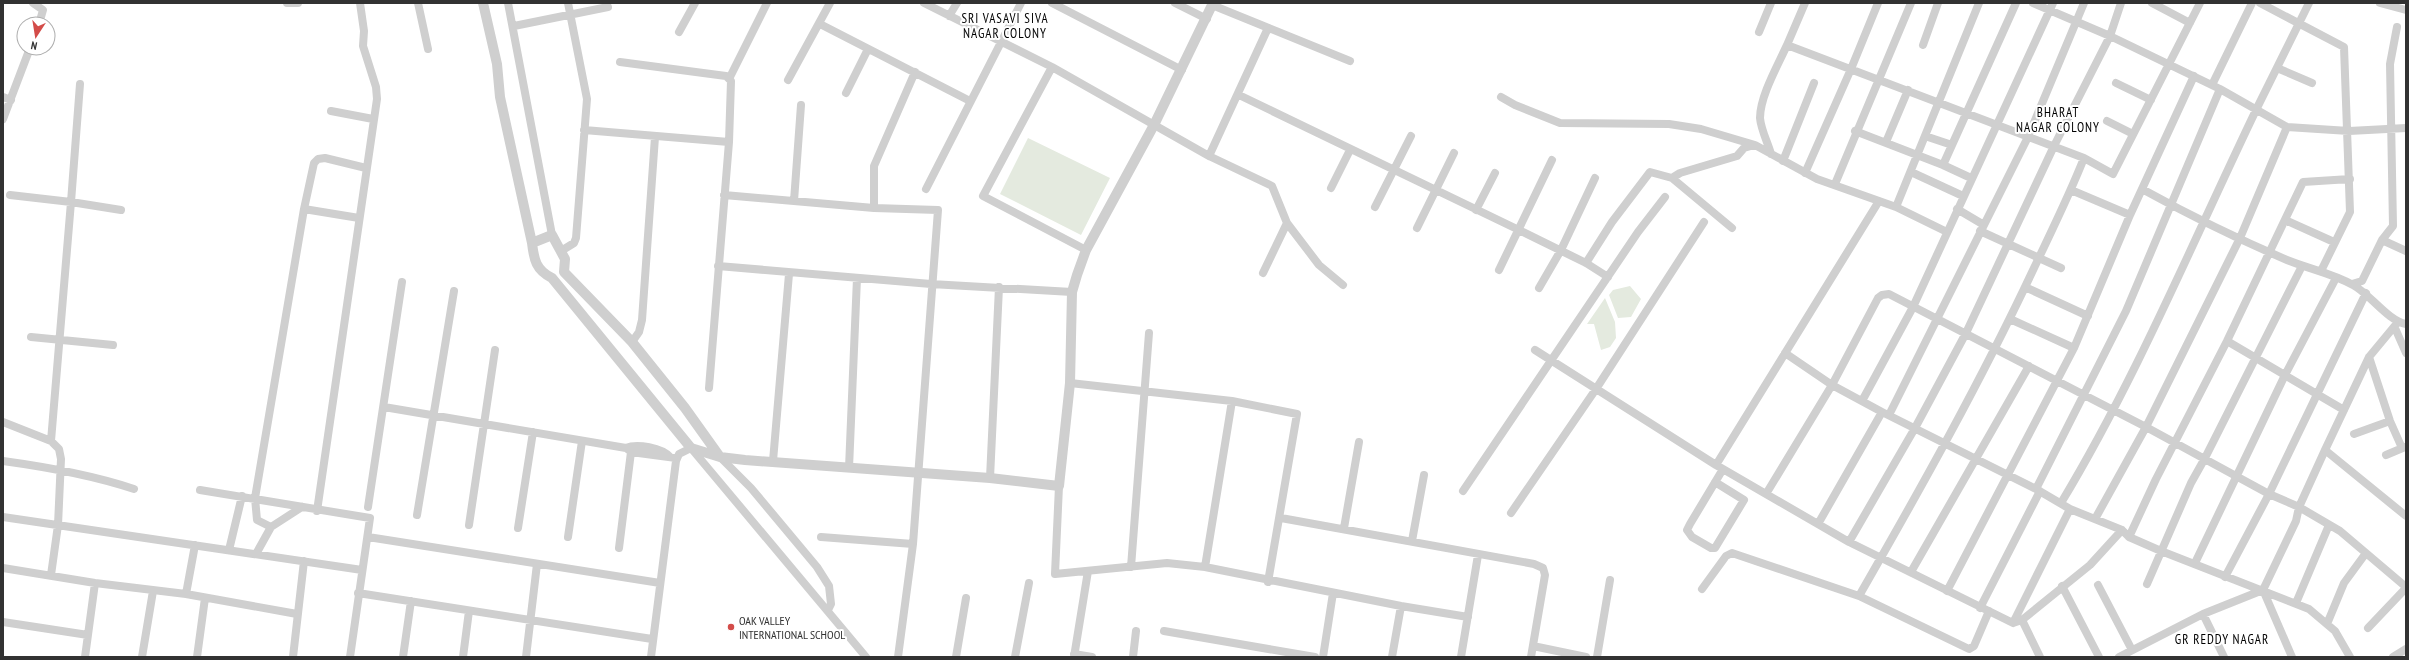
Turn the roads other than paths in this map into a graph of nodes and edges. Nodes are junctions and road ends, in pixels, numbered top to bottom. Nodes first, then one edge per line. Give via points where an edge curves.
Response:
1 (33, 3) edge
2 (287, 3) edge
3 (298, 3) edge
4 (360, 3) edge
5 (418, 3) edge
6 (483, 3) edge
7 (508, 3) edge
8 (568, 3) edge
9 (695, 3) edge
10 (767, 3) edge
11 (830, 3) edge
12 (924, 3) edge
13 (957, 3) edge
14 (1021, 3) edge
15 (1052, 3) edge
16 (1175, 3) edge
17 (1771, 3) edge
18 (1805, 3) edge
19 (1878, 3) edge
20 (1911, 3) edge
21 (1938, 3) edge
22 (1979, 3) edge
23 (2016, 3) edge
24 (2033, 3) edge
25 (2084, 3) edge
26 (2121, 3) edge
27 (2152, 3) edge
28 (2200, 3) edge
29 (2252, 3) edge
30 (2260, 3) edge
31 (2309, 3) edge
32 (2380, 3) edge
33 (1213, 4) edge
34 (608, 7) dead end
35 (2052, 7) edge
36 (2402, 7) edge
37 (570, 13) junction
38 (41, 16) edge
39 (949, 16) junction
40 (1207, 19) junction
41 (2077, 22) junction
42 (2190, 22) junction
43 (820, 24) junction
44 (2299, 24) junction
45 (514, 26) junction
46 (2397, 27) dead end
47 (1268, 28) junction
48 (679, 32) dead end
49 (1759, 32) dead end
50 (2110, 36) junction
51 (1000, 41) junction
52 (1923, 44) dead end
53 (1787, 45) junction
54 (428, 49) dead end
55 (868, 49) junction
56 (26, 56) edge
57 (1350, 61) dead end
58 (620, 62) dead end
59 (2170, 65) junction
60 (1052, 67) junction
61 (2277, 68) junction
62 (1182, 70) junction
63 (1851, 70) junction
64 (915, 72) junction
65 (2194, 76) junction
66 (730, 78) junction
67 (1878, 79) junction
68 (788, 80) dead end
69 (1814, 83) dead end
70 (2116, 83) dead end
71 (2312, 83) dead end
72 (80, 84) dead end
73 (2216, 87) junction
74 (1908, 90) junction
75 (846, 93) dead end
76 (1239, 95) junction
77 (1501, 97) dead end
78 (7, 99) edge
79 (2151, 100) junction
80 (970, 101) junction
81 (1938, 101) junction
82 (801, 105) dead end
83 (2257, 108) junction
84 (331, 111) dead end
85 (1966, 112) junction
86 (3, 119) edge
87 (373, 119) junction
88 (2107, 121) dead end
89 (1154, 125) junction
90 (1996, 125) junction
91 (2287, 126) junction
92 (2406, 128) edge
93 (2391, 129) junction
94 (584, 130) junction
95 (2349, 130) junction
96 (1855, 131) junction
97 (2133, 134) junction
98 (1411, 136) dead end
99 (1925, 136) junction
100 (655, 137) junction
101 (2028, 137) junction
102 (729, 142) junction
103 (1886, 142) junction
104 (1755, 145) junction
105 (1952, 145) junction
106 (2054, 146) junction
107 (1350, 150) junction
108 (1454, 153) dead end
109 (1772, 154) junction
110 (1916, 154) junction
111 (1209, 156) junction
112 (2084, 158) junction
113 (1552, 160) dead end
114 (1783, 161) junction
115 (1943, 165) junction
116 (366, 168) junction
117 (1393, 170) junction
118 (1911, 172) junction
119 (1495, 173) dead end
120 (1805, 173) junction
121 (1595, 178) dead end
122 (1672, 178) junction
123 (1971, 178) junction
124 (2350, 179) junction
125 (1835, 184) junction
126 (1332, 188) dead end
127 (926, 189) dead end
128 (2142, 189) junction
129 (2071, 190) junction
130 (1435, 191) junction
131 (10, 195) dead end
132 (724, 195) junction
133 (1665, 196) dead end
134 (1963, 196) junction
135 (794, 201) junction
136 (1879, 201) junction
137 (70, 202) junction
138 (2172, 205) junction
139 (1375, 207) dead end
140 (1896, 207) junction
141 (874, 208) junction
142 (304, 209) junction
143 (1957, 209) junction
144 (121, 210) dead end
145 (1476, 210) junction
146 (2130, 215) junction
147 (359, 218) junction
148 (2285, 220) junction
149 (1704, 222) dead end
150 (2204, 222) junction
151 (1287, 223) junction
152 (1417, 228) dead end
153 (1732, 228) dead end
154 (1982, 228) junction
155 (1519, 230) junction
156 (1947, 232) junction
157 (552, 235) junction
158 (2240, 238) junction
159 (2382, 240) junction
160 (2334, 242) junction
161 (532, 243) junction
162 (2008, 244) junction
163 (1086, 250) junction
164 (1561, 250) junction
165 (561, 251) junction
166 (2406, 251) edge
167 (2270, 253) junction
168 (2039, 258) junction
169 (1586, 263) junction
170 (718, 266) junction
171 (2302, 266) junction
172 (2061, 268) dead end
173 (1499, 270) dead end
174 (2321, 271) junction
175 (1263, 273) dead end
176 (789, 274) junction
177 (1608, 277) junction
178 (570, 278) junction
179 (857, 278) junction
180 (2336, 278) junction
181 (402, 282) dead end
182 (931, 284) junction
183 (2352, 284) junction
184 (1343, 285) dead end
185 (559, 287) junction
186 (999, 287) junction
187 (1539, 288) dead end
188 (2025, 288) junction
189 (454, 291) dead end
190 (1072, 292) junction
191 (2366, 294) junction
192 (1913, 307) junction
193 (2088, 316) junction
194 (1937, 318) junction
195 (2010, 318) junction
196 (2400, 325) edge
197 (1966, 332) junction
198 (1149, 333) dead end
199 (31, 337) dead end
200 (635, 338) junction
201 (60, 340) junction
202 (2227, 341) junction
203 (112, 345) dead end
204 (2074, 348) junction
205 (1996, 349) junction
206 (495, 350) dead end
207 (1535, 350) dead end
208 (1785, 353) junction
209 (2406, 353) edge
210 (2370, 357) junction
211 (2256, 358) junction
212 (1552, 359) junction
213 (2029, 366) junction
214 (2285, 375) junction
215 (2058, 381) junction
216 (1070, 383) junction
217 (1832, 385) junction
218 (709, 388) dead end
219 (1596, 389) junction
220 (1143, 392) junction
221 (2318, 394) junction
222 (2084, 396) junction
223 (1232, 401) junction
224 (1862, 401) junction
225 (384, 407) junction
226 (2344, 410) junction
227 (2113, 411) junction
228 (1886, 414) junction
229 (433, 415) junction
230 (2390, 421) junction
231 (3, 422) edge
232 (485, 424) junction
233 (2146, 426) junction
234 (1915, 428) junction
235 (533, 432) junction
236 (2354, 434) dead end
237 (51, 441) junction
238 (582, 441) junction
239 (1359, 442) dead end
240 (2176, 443) junction
241 (1946, 444) junction
242 (2404, 447) edge
243 (691, 448) junction
244 (629, 450) junction
245 (2325, 450) junction
246 (2386, 455) dead end
247 (720, 457) junction
248 (673, 458) junction
249 (2206, 458) junction
250 (1976, 460) junction
251 (3, 461) edge
252 (773, 461) junction
253 (1720, 467) junction
254 (849, 468) junction
255 (60, 471) junction
256 (919, 472) junction
257 (1424, 475) dead end
258 (2009, 475) junction
259 (2237, 475) junction
260 (990, 478) junction
261 (1716, 482) junction
262 (1059, 486) junction
263 (134, 489) dead end
264 (200, 490) dead end
265 (2038, 490) junction
266 (1463, 491) dead end
267 (1766, 494) junction
268 (2270, 494) junction
269 (242, 496) junction
270 (255, 498) junction
271 (2061, 503) junction
272 (302, 507) junction
273 (368, 507) dead end
274 (2299, 507) junction
275 (2070, 508) junction
276 (317, 510) junction
277 (1511, 513) dead end
278 (417, 515) dead end
279 (3, 516) edge
280 (2406, 516) edge
281 (1281, 518) junction
282 (2095, 519) junction
283 (1818, 524) junction
284 (58, 525) junction
285 (469, 525) dead end
286 (2329, 525) junction
287 (271, 527) junction
288 (518, 528) dead end
289 (1344, 528) junction
290 (2122, 530) junction
291 (568, 536) dead end
292 (2129, 536) junction
293 (368, 537) junction
294 (821, 537) dead end
295 (1412, 541) junction
296 (1849, 542) junction
297 (913, 544) junction
298 (195, 545) junction
299 (619, 548) dead end
300 (229, 550) junction
301 (2161, 551) junction
302 (2366, 553) junction
303 (256, 554) junction
304 (1478, 555) junction
305 (1881, 558) junction
306 (304, 561) junction
307 (2195, 563) junction
308 (537, 564) junction
309 (1131, 567) junction
310 (1205, 567) junction
311 (3, 568) edge
312 (362, 570) junction
313 (1088, 571) junction
314 (1911, 572) junction
315 (51, 575) junction
316 (2225, 577) junction
317 (1610, 580) dead end
318 (1268, 582) junction
319 (95, 583) junction
320 (660, 583) junction
321 (1029, 584) dead end
322 (2148, 584) dead end
323 (2098, 585) dead end
324 (2062, 586) junction
325 (2406, 587) edge
326 (1702, 589) dead end
327 (154, 590) junction
328 (2263, 590) junction
329 (1947, 592) junction
330 (358, 593) junction
331 (1333, 593) junction
332 (186, 594) junction
333 (1859, 596) junction
334 (205, 598) junction
335 (966, 598) dead end
336 (411, 601) junction
337 (2296, 603) junction
338 (1401, 606) junction
339 (1980, 608) junction
340 (828, 610) junction
341 (469, 611) junction
342 (1989, 611) junction
343 (297, 614) junction
344 (2204, 614) junction
345 (1468, 617) junction
346 (531, 619) junction
347 (2022, 620) junction
348 (3, 622) edge
349 (2013, 623) junction
350 (2327, 624) junction
351 (2368, 628) dead end
352 (1136, 631) dead end
353 (1164, 631) dead end
354 (88, 635) junction
355 (652, 639) junction
356 (1533, 646) junction
357 (2406, 649) edge
358 (2132, 650) junction
359 (1074, 655) edge
360 (85, 657) edge
361 (142, 657) edge
362 (198, 657) edge
363 (293, 657) edge
364 (350, 657) edge
365 (403, 657) edge
366 (463, 657) edge
367 (526, 657) edge
368 (651, 657) edge
369 (866, 657) edge
370 (898, 657) edge
371 (956, 657) edge
372 (1016, 657) edge
373 (1092, 657) edge
374 (1133, 657) edge
375 (1315, 657) edge
376 (1323, 657) edge
377 (1392, 657) edge
378 (1461, 657) edge
379 (1531, 657) edge
380 (1586, 657) edge
381 (1598, 657) edge
382 (2040, 657) edge
383 (2099, 657) edge
384 (2119, 657) edge
385 (2224, 657) edge
386 (2292, 657) edge
387 (2350, 657) edge
388 (2393, 657) edge

1 - 38 street via 43,10
2 - 3 street
4 - 87 street via 364,31 363,46 376,87
5 - 54 street
6 - 161 street via 497,64 500,97
7 - 45 street
8 - 37 street
9 - 48 street
10 - 66 street
11 - 43 street
12 - 39 street
13 - 39 street
14 - 51 street
15 - 62 street
16 - 40 street
17 - 49 street
18 - 53 street
19 - 63 street
20 - 67 street
21 - 52 street
22 - 81 street
23 - 85 street
24 - 35 street
25 - 41 street
26 - 50 street
27 - 42 street
28 - 42 street
29 - 73 street
30 - 44 street
31 - 44 street
32 - 36 street
33 - 40 street
33 - 47 street
34 - 37 street
35 - 41 street
35 - 90 street
37 - 45 street
37 - 94 street via 587,99
39 - 51 street
40 - 62 street
41 - 50 street
41 - 101 street
42 - 59 street
43 - 55 street
43 - 68 street
44 - 61 street
44 - 95 street via 2344,47
45 - 157 street
46 - 93 street via 2390,64
47 - 57 street
47 - 76 street
50 - 59 street
50 - 106 street
51 - 60 street
51 - 80 street
53 - 63 street
53 - 109 street via 1761,110 1762,125
55 - 64 street
55 - 75 street
56 - 78 street
58 - 66 street
59 - 65 street
59 - 79 street
60 - 89 street
60 - 163 street via 983,196
61 - 71 street
61 - 83 street
62 - 89 street
63 - 67 street
63 - 120 street
64 - 80 street
64 - 141 street via 874,166
65 - 73 street
65 - 128 street
66 - 102 street via 732,81
67 - 74 street
67 - 96 street
69 - 114 street
70 - 79 street
72 - 137 street
73 - 83 street
73 - 138 street
74 - 81 street
74 - 103 street
76 - 107 street
76 - 111 street
77 - 104 street via 1560,123 1669,124 1701,129
78 - 86 street
79 - 97 street
80 - 127 street
81 - 85 street
81 - 99 street
82 - 135 street
83 - 91 street
83 - 150 street
84 - 87 street
85 - 90 street
85 - 105 street
87 - 116 street
88 - 97 street
89 - 111 street
89 - 163 street
90 - 101 street
90 - 123 street
91 - 95 street
91 - 158 street
92 - 93 street
93 - 95 street
93 - 159 street via 2392,226
94 - 100 street
94 - 165 street via 576,238 574,243
95 - 124 street
96 - 103 street
96 - 125 street
97 - 112 street via 2113,174
98 - 117 street
99 - 105 street
99 - 110 street
100 - 102 street
100 - 200 street
101 - 106 street
101 - 154 street
102 - 132 street
103 - 110 street
104 - 109 street
104 - 122 street via 1744,148 1737,156
105 - 115 street
106 - 112 street
106 - 162 street
107 - 117 street
107 - 126 street
108 - 130 street
109 - 114 street
110 - 115 street
110 - 118 street
111 - 151 street via 1272,186
112 - 129 street
113 - 155 street
114 - 120 street
115 - 123 street
116 - 142 street via 325,158 318,159 314,163
116 - 147 street
117 - 130 street
117 - 139 street
118 - 134 street
118 - 140 street
119 - 145 street
120 - 125 street
121 - 164 street
122 - 153 street
122 - 169 street via 1654,172 1644,177
123 - 134 street
124 - 148 street via 2303,182
124 - 160 street via 2350,212
125 - 136 street
128 - 138 street
128 - 146 street
129 - 146 street
129 - 168 street
130 - 145 street
130 - 152 street
131 - 137 street
132 - 135 street
132 - 170 street
133 - 177 street
134 - 143 street
135 - 141 street
136 - 140 street
136 - 208 street
137 - 144 street
137 - 201 street
138 - 150 street
138 - 222 street via 2126,311
140 - 156 street
141 - 182 street via 938,210
142 - 147 street
142 - 270 street
143 - 154 street
143 - 156 street
145 - 155 street
146 - 193 street
147 - 276 street
148 - 160 street
148 - 167 street
149 - 219 street
150 - 158 street
150 - 227 street
151 - 175 street
151 - 184 street via 1319,265
154 - 162 street
154 - 194 street
155 - 164 street
155 - 173 street
156 - 192 street
157 - 161 street
157 - 165 street
158 - 167 street
158 - 233 street
159 - 166 street
159 - 183 street via 2362,281
160 - 174 street
161 - 185 street via 534,260 538,268
162 - 168 street
162 - 197 street
163 - 190 street
164 - 169 street
164 - 187 street
165 - 178 street via 565,259 564,272
167 - 171 street
167 - 202 street
168 - 172 street
168 - 188 street
169 - 177 street
170 - 176 street
170 - 218 street
171 - 174 street
171 - 211 street
174 - 180 street
176 - 179 street
176 - 252 street
177 - 212 street
178 - 185 street
178 - 200 street
179 - 182 street
179 - 254 street
180 - 183 street
180 - 214 street
181 - 225 street
182 - 186 street
182 - 256 street
183 - 191 street
185 - 243 street
186 - 190 street
186 - 260 street
188 - 193 street
188 - 195 street
189 - 229 street
190 - 216 street
191 - 196 street
191 - 221 street
192 - 194 street
192 - 217 street via 1889,294 1878,298
192 - 224 street
193 - 204 street
194 - 197 street
194 - 228 street
195 - 204 street
195 - 205 street
196 - 209 street
196 - 210 street
197 - 205 street
197 - 234 street
198 - 220 street
199 - 201 street
200 - 247 street
201 - 203 street
201 - 237 street
202 - 211 street
202 - 240 street
204 - 215 street
205 - 213 street
205 - 241 street
206 - 232 street
207 - 212 street
208 - 217 street
208 - 253 street
210 - 226 street
210 - 230 street
211 - 214 street
211 - 249 street
212 - 219 street
212 - 266 street
213 - 215 street
213 - 250 street
214 - 221 street
214 - 259 street
215 - 222 street
215 - 258 street via 2030,430
216 - 220 street
216 - 262 street
217 - 224 street
217 - 267 street
219 - 253 street
219 - 277 street
220 - 223 street
220 - 309 street
221 - 226 street
221 - 268 street
222 - 227 street
222 - 265 street
223 - 281 street via 1297,414
223 - 310 street
224 - 228 street
225 - 229 street
225 - 273 street
226 - 245 street
227 - 233 street
227 - 271 street
228 - 234 street
228 - 283 street
229 - 232 street
229 - 278 street
230 - 236 street
230 - 242 street
231 - 237 street
232 - 235 street
232 - 285 street
233 - 240 street
233 - 282 street
234 - 241 street
234 - 296 street
235 - 238 street
235 - 288 street
237 - 255 street via 59,449
238 - 244 street
238 - 291 street
239 - 289 street
240 - 249 street
240 - 292 street
241 - 250 street
241 - 305 street
242 - 246 street
243 - 247 street
243 - 248 street
243 - 340 street
244 - 248 street via 632,445 666,452
244 - 299 street
245 - 274 street
245 - 280 street
247 - 252 street
247 - 340 street via 751,488 830,586 832,597
248 - 320 street
249 - 259 street
249 - 301 street via 2191,483
250 - 258 street
250 - 314 street
251 - 255 street
252 - 254 street
253 - 261 street
253 - 267 street
254 - 256 street
255 - 263 street
255 - 284 street
256 - 260 street
256 - 297 street
257 - 295 street
258 - 265 street
258 - 329 street
259 - 268 street
259 - 307 street
260 - 262 street
261 - 261 street via 1744,500 1715,548 1712,548 1692,537 1687,530
262 - 313 street via 1055,574
264 - 269 street
265 - 271 street
265 - 339 street
267 - 283 street
268 - 274 street
268 - 316 street
269 - 270 street
269 - 300 street
270 - 272 street
270 - 287 street via 257,520
271 - 275 street
272 - 276 street
272 - 287 street
274 - 286 street
274 - 328 street via 2296,521
275 - 282 street
275 - 349 street
276 - 293 street via 370,518
279 - 284 street
281 - 289 street
281 - 318 street
282 - 290 street
283 - 296 street
284 - 298 street
284 - 315 street
286 - 302 street
286 - 337 street
287 - 303 street
289 - 295 street
290 - 292 street
290 - 324 street via 2090,565
292 - 301 street
293 - 308 street
293 - 312 street
294 - 297 street
295 - 304 street
296 - 305 street
297 - 370 street
298 - 300 street
298 - 332 street
300 - 303 street
301 - 307 street
301 - 322 street
302 - 325 street
302 - 350 street via 2344,583
303 - 306 street
304 - 345 street
304 - 356 street via 1534,564 1543,568 1545,575
305 - 314 street
305 - 333 street
306 - 312 street
306 - 343 street
307 - 316 street
308 - 320 street
308 - 346 street
309 - 310 street via 1167,563
309 - 313 street
310 - 318 street
311 - 315 street
312 - 330 street
313 - 359 street
314 - 329 street
315 - 319 street
316 - 328 street
317 - 381 street
318 - 331 street
319 - 327 street
319 - 354 street
320 - 355 street
321 - 372 street
323 - 358 street
324 - 347 street
324 - 383 street
325 - 351 street
326 - 333 street via 1726,556 1732,553
327 - 332 street
327 - 361 street
328 - 337 street
328 - 344 street
328 - 386 street
329 - 339 street
330 - 336 street
330 - 364 street
331 - 338 street
331 - 376 street
332 - 334 street
333 - 342 street via 1969,649 1974,646
334 - 343 street
334 - 362 street
335 - 371 street
336 - 341 street
336 - 365 street
337 - 350 street via 2309,609
338 - 345 street
338 - 377 street
339 - 342 street
340 - 369 street
341 - 346 street
341 - 366 street
342 - 349 street
343 - 363 street
344 - 358 street
344 - 385 street
345 - 378 street
346 - 355 street
346 - 367 street
347 - 349 street
347 - 382 street
348 - 354 street
350 - 387 street via 2335,631
352 - 374 street
353 - 375 street
354 - 360 street
355 - 368 street
356 - 379 street
356 - 380 street
357 - 388 street
358 - 384 street
359 - 373 street

